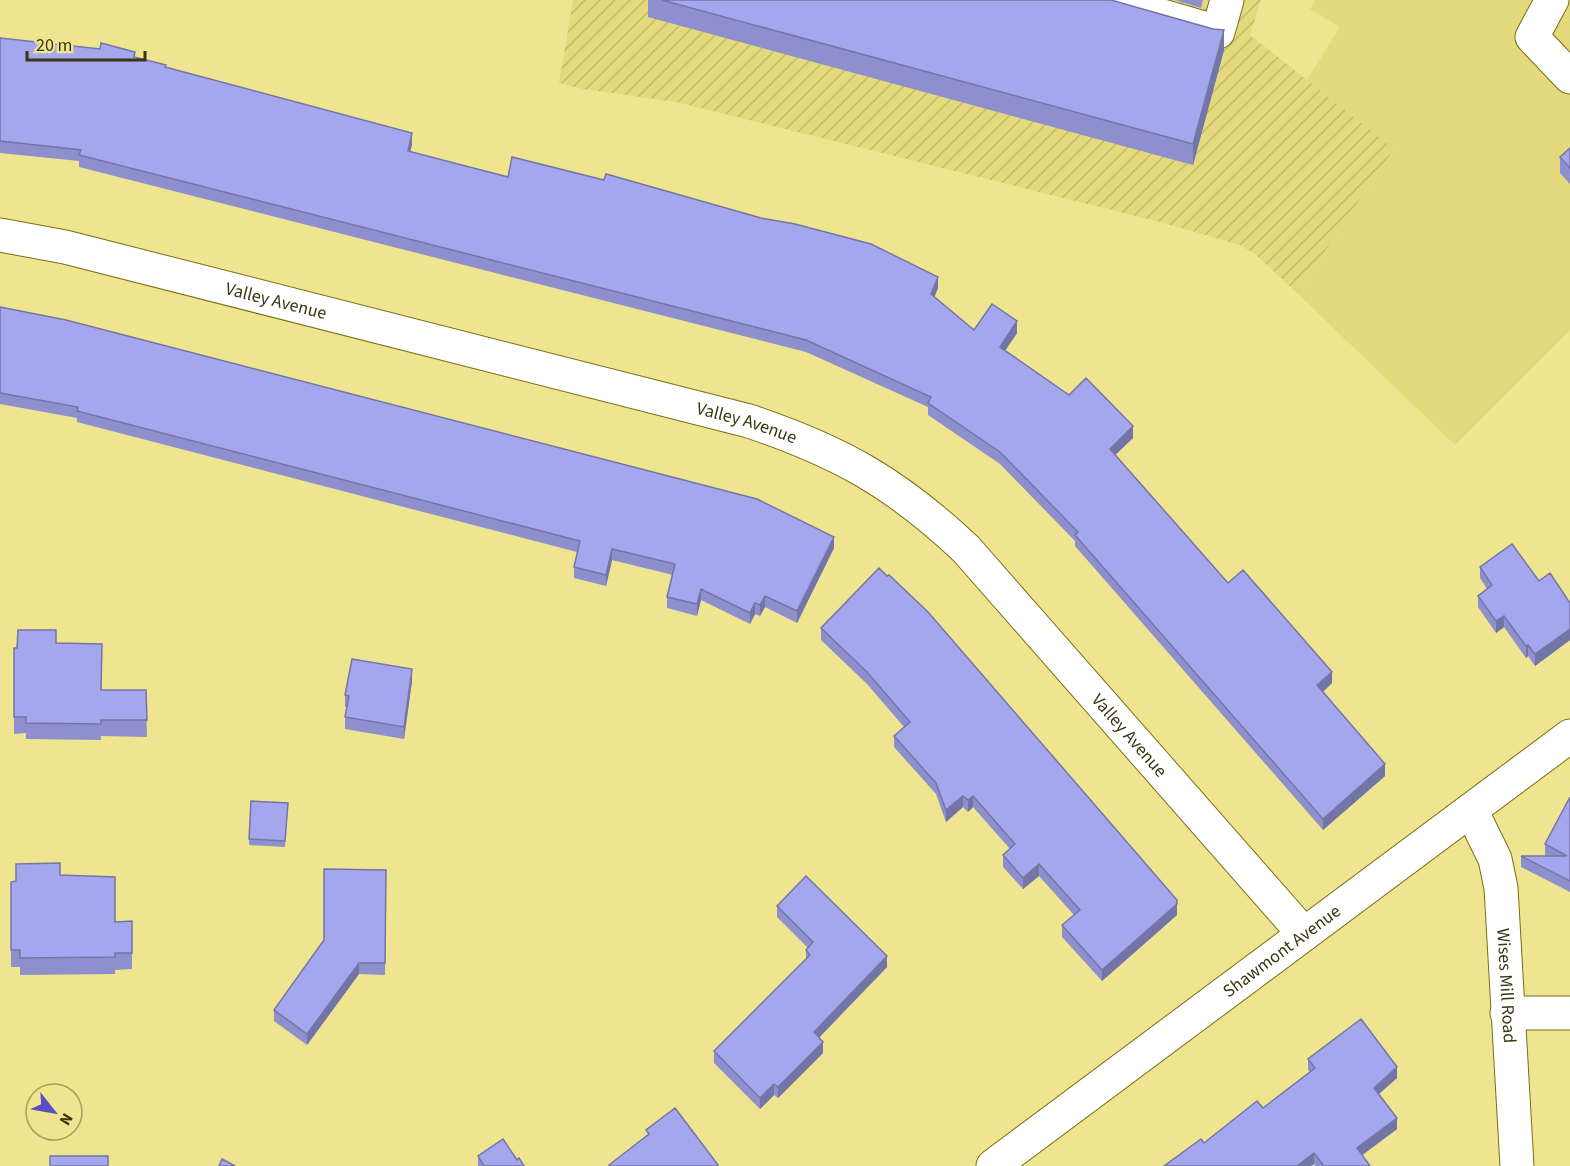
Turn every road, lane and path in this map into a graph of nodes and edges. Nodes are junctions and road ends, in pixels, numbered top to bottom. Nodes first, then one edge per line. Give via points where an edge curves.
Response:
1 (1107, 0) edge
2 (1227, 0) edge
3 (1552, 0) edge
4 (1570, 77) edge
5 (0, 235) edge
6 (1570, 736) edge
7 (1471, 810) junction
8 (1304, 934) junction
9 (1507, 1013) junction
10 (1570, 1013) edge
11 (993, 1166) edge
12 (1517, 1166) edge

1 - 2 street via 1218,32
3 - 4 street via 1532,37
5 - 8 street, Valley Avenue via 65,247 750,421 792,435 867,470 933,518 966,549
6 - 7 street, Shawmont Avenue
7 - 8 street, Shawmont Avenue
7 - 9 street, Wises Mill Road via 1495,859 1501,888
8 - 11 street, Shawmont Avenue
9 - 10 street
9 - 12 street, Wises Mill Road

